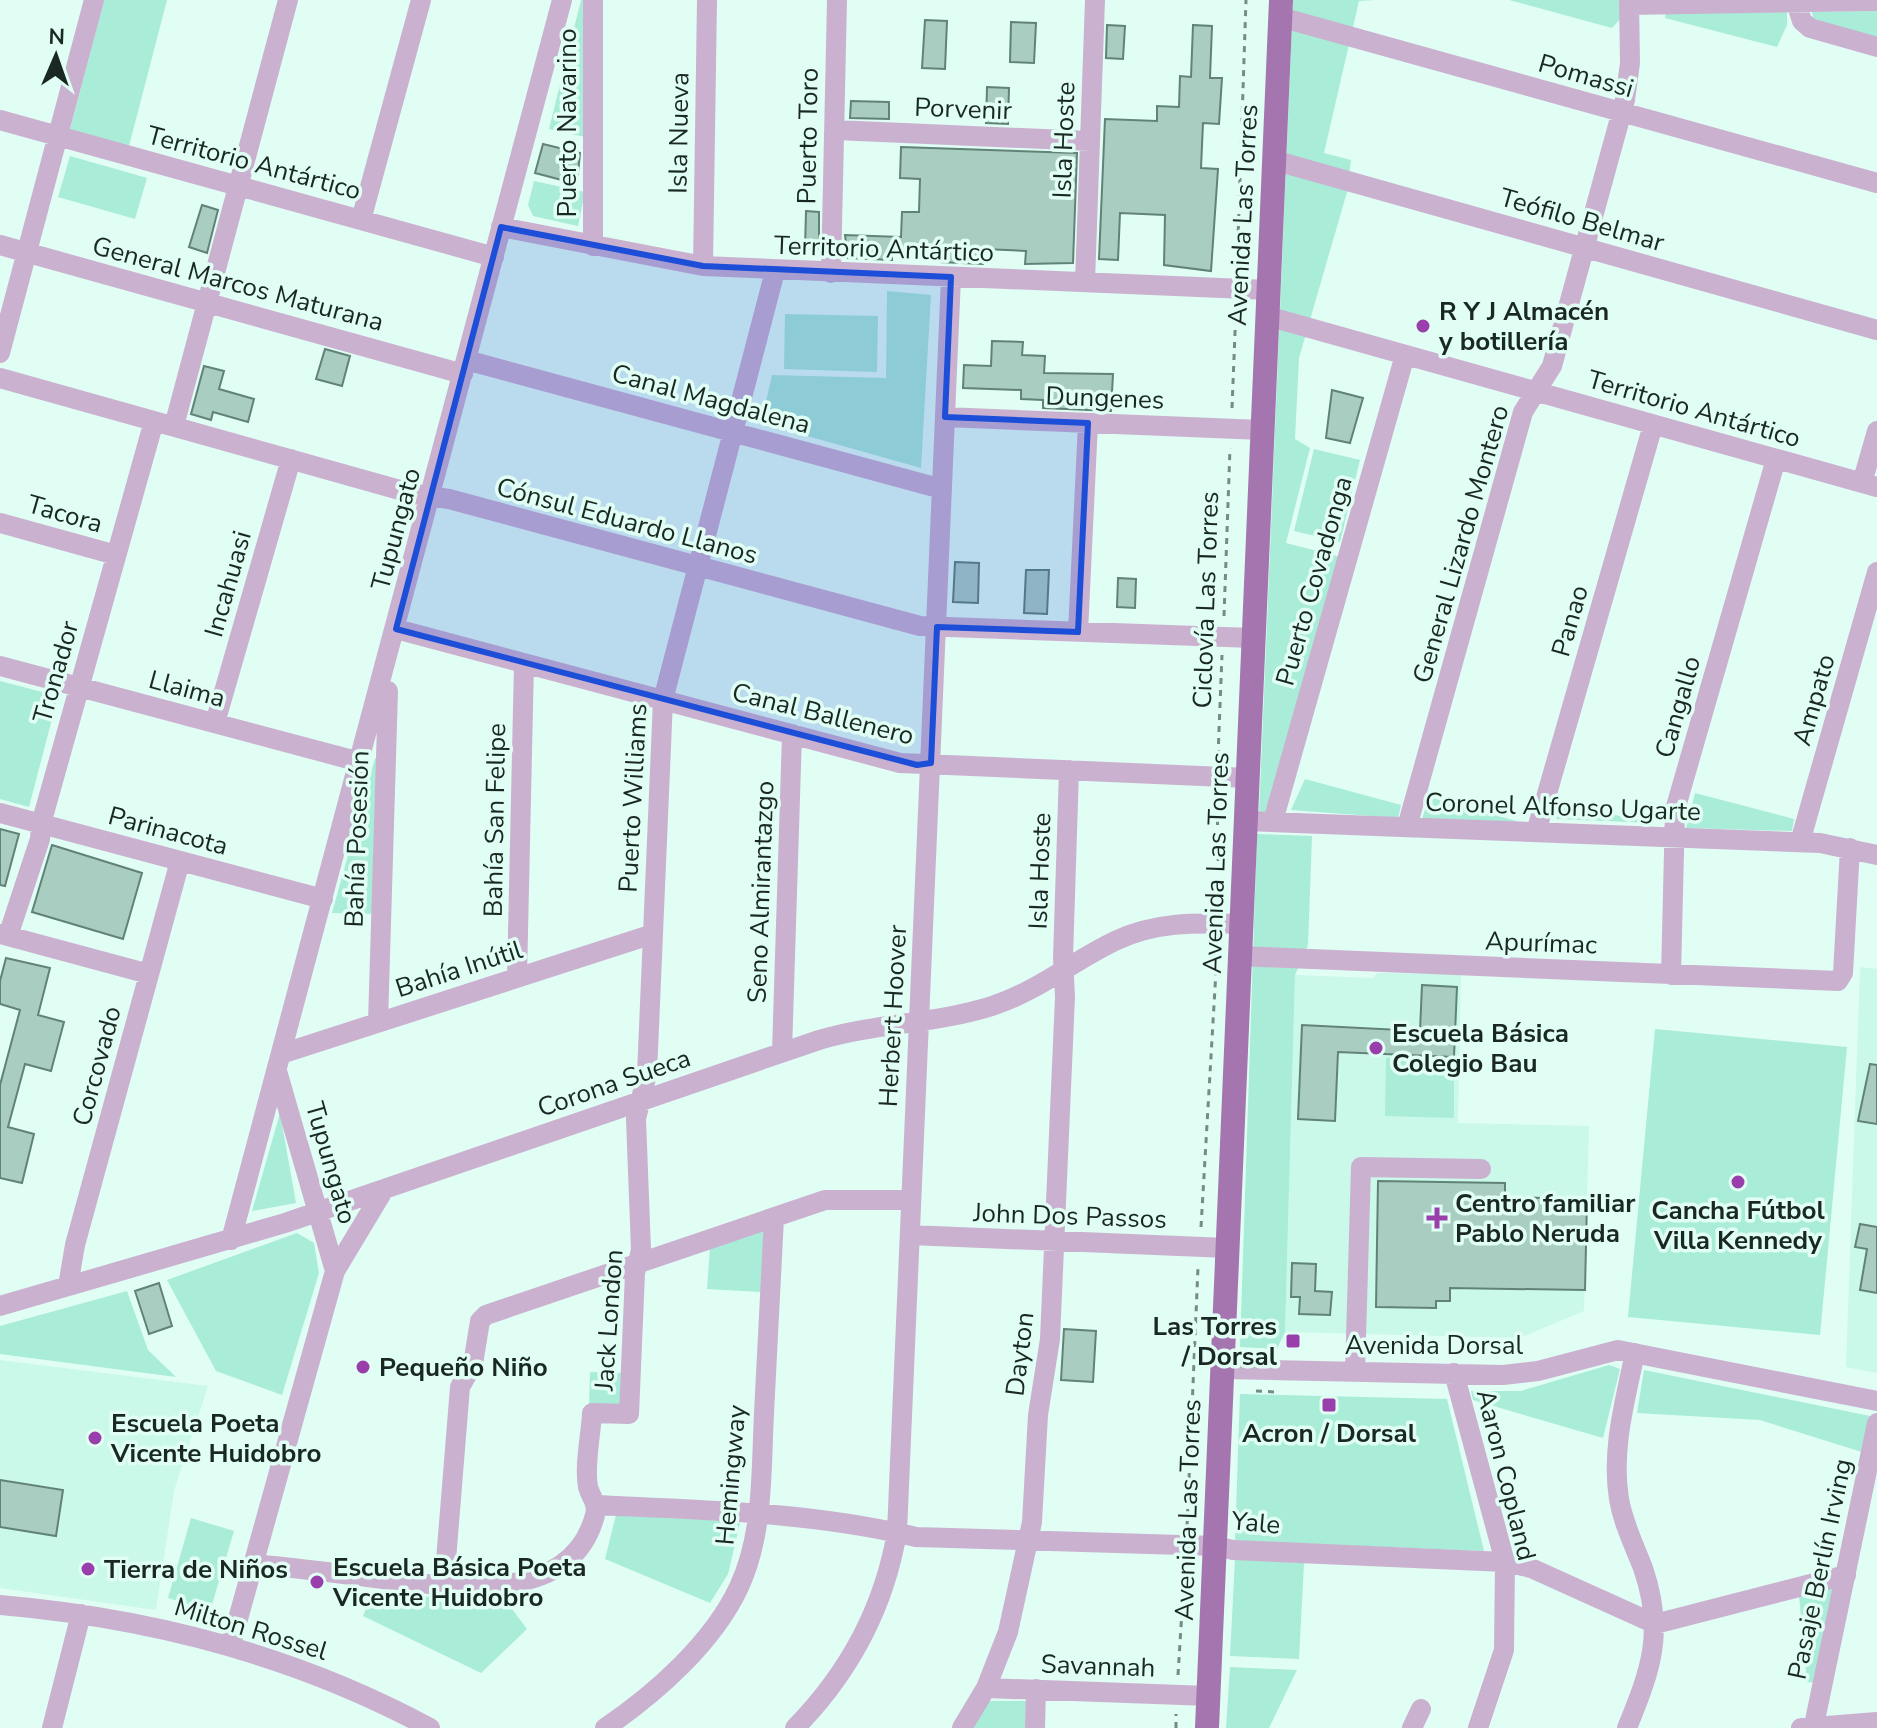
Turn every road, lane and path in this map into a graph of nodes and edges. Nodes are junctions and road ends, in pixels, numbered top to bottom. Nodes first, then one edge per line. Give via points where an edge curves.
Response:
1 (94, 0) edge
2 (288, 0) edge
3 (421, 0) edge
4 (562, 0) edge
5 (593, 0) edge
6 (707, 0) edge
7 (837, 0) edge
8 (1095, 0) edge
9 (1246, 0) edge
10 (1877, 1) edge
11 (1629, 2) edge
12 (1796, 2) edge
13 (1281, 9) edge
14 (1877, 47) edge
15 (1622, 113) junction
16 (0, 120) edge
17 (835, 130) junction
18 (58, 136) junction
19 (1090, 141) junction
20 (1273, 160) junction
21 (1877, 183) edge
22 (239, 187) junction
23 (361, 220) junction
24 (501, 227) junction
25 (0, 245) edge
26 (593, 246) junction
27 (1584, 248) junction
28 (27, 253) junction
29 (494, 257) junction
30 (703, 266) junction
31 (775, 271) junction
32 (831, 273) junction
33 (951, 277) junction
34 (1085, 282) junction
35 (1237, 288) junction
36 (1268, 290) junction
37 (207, 303) junction
38 (1267, 316) junction
39 (1877, 330) edge
40 (0, 353) edge
41 (1405, 355) junction
42 (464, 367) junction
43 (0, 378) edge
44 (1537, 392) junction
45 (945, 417) junction
46 (1088, 423) junction
47 (164, 424) junction
48 (1653, 425) junction
49 (1231, 429) junction
50 (1262, 430) junction
51 (1877, 431) edge
52 (733, 432) junction
53 (291, 459) junction
54 (1776, 459) junction
55 (1870, 485) edge
56 (942, 489) junction
57 (431, 496) junction
58 (0, 523) edge
59 (116, 555) junction
60 (697, 568) junction
61 (1877, 572) edge
62 (937, 627) junction
63 (396, 629) junction
64 (1078, 632) junction
65 (1223, 637) junction
66 (1253, 638) junction
67 (389, 656) junction
68 (524, 663) junction
69 (0, 666) edge
70 (79, 687) junction
71 (663, 700) junction
72 (215, 723) junction
73 (792, 734) junction
74 (360, 762) junction
75 (931, 763) junction
76 (1069, 770) junction
77 (1217, 776) junction
78 (1247, 778) junction
79 (0, 813) edge
80 (1246, 821) junction
81 (1273, 821) junction
82 (41, 824) junction
83 (1407, 827) junction
84 (1536, 832) junction
85 (1675, 837) junction
86 (1800, 842) junction
87 (1850, 848) junction
88 (1877, 855) edge
89 (180, 861) junction
90 (323, 899) junction
91 (1230, 924) junction
92 (653, 934) junction
93 (4, 935) edge
94 (1239, 956) junction
95 (1216, 970) dead end
96 (1063, 973) junction
97 (149, 974) junction
98 (1671, 975) junction
99 (517, 977) junction
100 (378, 1023) junction
101 (919, 1023) junction
102 (782, 1052) junction
103 (279, 1062) junction
104 (641, 1101) junction
105 (1481, 1169) dead end
106 (383, 1191) junction
107 (911, 1200) junction
108 (317, 1213) junction
109 (774, 1218) junction
110 (910, 1235) junction
111 (231, 1240) junction
112 (1055, 1241) junction
113 (1199, 1247) junction
114 (1227, 1248) junction
115 (639, 1262) junction
116 (335, 1271) junction
117 (68, 1286) junction
118 (0, 1306) edge
119 (1635, 1353) junction
120 (1222, 1369) junction
121 (1355, 1372) junction
122 (1454, 1373) junction
123 (1877, 1401) edge
124 (1877, 1423) edge
125 (596, 1505) junction
126 (759, 1513) junction
127 (897, 1532) junction
128 (1027, 1540) junction
129 (1186, 1545) junction
130 (1215, 1546) junction
131 (1505, 1562) junction
132 (254, 1564) junction
133 (1846, 1575) junction
134 (444, 1585) junction
135 (0, 1605) edge
136 (81, 1614) junction
137 (1655, 1624) junction
138 (231, 1644) junction
139 (986, 1688) junction
140 (1036, 1689) junction
141 (1177, 1695) junction
142 (1209, 1696) junction
143 (1421, 1709) dead end
144 (1877, 1722) edge
145 (1808, 1726) edge
146 (52, 1728) edge
147 (430, 1728) edge
148 (605, 1728) edge
149 (795, 1728) edge
150 (962, 1728) edge
151 (1035, 1728) edge
152 (1176, 1728) edge
153 (1207, 1728) edge
154 (1412, 1728) edge
155 (1478, 1728) edge
156 (1627, 1728) edge

1 - 18 street
2 - 22 street, Tronador
3 - 23 street
4 - 24 street, Tupungato
5 - 26 street, Puerto Navarino
6 - 30 street, Isla Nueva
7 - 17 street, Puerto Toro
8 - 19 street, Isla Hoste
9 - 35 path, Ciclovía Las Torres
10 - 12 street
11 - 12 street
11 - 15 street, General Lizardo Montero via 1629,76
12 - 14 street via 1810,28
13 - 15 street, Pomassi
13 - 20 main road, Avenida Las Torres
15 - 21 street, Pomassi
15 - 27 street, General Lizardo Montero
16 - 18 street, Territorio Antártico
17 - 19 street, Porvenir
17 - 32 street, Puerto Toro
18 - 22 street, Territorio Antártico
18 - 28 street
19 - 34 street, Isla Hoste
20 - 27 street, Teófilo Belmar
20 - 36 main road, Avenida Las Torres
22 - 23 street, Territorio Antártico
22 - 37 street, Tronador
23 - 29 street, Territorio Antártico
24 - 26 street, Territorio Antártico
24 - 29 street, Tupungato
25 - 28 street, General Marcos Maturana
26 - 30 street, Territorio Antártico
27 - 39 street, Teófilo Belmar
27 - 44 street, General Lizardo Montero via 1552,366
28 - 37 street, General Marcos Maturana
28 - 40 street
29 - 42 street, Tupungato
30 - 31 street, Territorio Antártico
31 - 32 street, Territorio Antártico
31 - 52 street, Puerto Williams
32 - 33 street, Territorio Antártico
33 - 34 street, Territorio Antártico
33 - 45 street, Herbert Hoover
34 - 35 street, Territorio Antártico
35 - 36 street, Territorio Antártico
35 - 49 path, Ciclovía Las Torres
36 - 38 main road, Avenida Las Torres
37 - 42 street, General Marcos Maturana
37 - 47 street, Tronador
38 - 41 street, Territorio Antártico
38 - 50 main road, Avenida Las Torres
41 - 44 street, Territorio Antártico
41 - 81 street, Puerto Covadonga
42 - 52 street, Canal Magdalena
42 - 57 street, Tupungato
43 - 47 street, Cónsul Eduardo Llanos
44 - 48 street, Territorio Antártico
44 - 83 street, General Lizardo Montero via 1523,412
45 - 46 street, Dungenes
45 - 56 street, Herbert Hoover
46 - 49 street, Dungenes
46 - 64 street
47 - 53 street, Cónsul Eduardo Llanos
47 - 59 street, Tronador
48 - 54 street, Territorio Antártico
48 - 84 street, Panao
49 - 50 street, Dungenes
49 - 65 path, Ciclovía Las Torres
50 - 66 main road, Avenida Las Torres
51 - 55 street
52 - 56 street, Canal Magdalena
52 - 60 street, Puerto Williams
53 - 57 street, Cónsul Eduardo Llanos
53 - 72 street, Incahuasi
54 - 55 street, Territorio Antártico
54 - 85 street, Cangallo via 1675,810
56 - 62 street, Herbert Hoover
57 - 60 street, Cónsul Eduardo Llanos
57 - 63 street, Tupungato
58 - 59 street, Tacora
59 - 70 street, Tronador
60 - 62 street, Cónsul Eduardo Llanos
60 - 71 street, Puerto Williams
61 - 86 street, Ampato
62 - 64 street, Cónsul Eduardo Llanos
62 - 75 street, Herbert Hoover
63 - 67 street, Tupungato
63 - 68 street, Canal Ballenero
64 - 65 street, Cónsul Eduardo Llanos
65 - 66 street, Cónsul Eduardo Llanos
65 - 77 path, Ciclovía Las Torres
66 - 78 main road, Avenida Las Torres
67 - 74 street, Tupungato
67 - 100 street, Bahía Posesión
68 - 71 street, Canal Ballenero
68 - 99 street, Bahía San Felipe
69 - 70 street, Llaima
70 - 72 street, Llaima
70 - 82 street, Tronador
71 - 73 street, Canal Ballenero
71 - 92 street, Puerto Williams
72 - 74 street, Llaima
73 - 75 street, Canal Ballenero via 900,763
73 - 102 street, Seno Almirantazgo
74 - 90 street, Tupungato
75 - 76 street, Canal Ballenero
75 - 101 street, Herbert Hoover
76 - 77 street, Canal Ballenero
76 - 96 street, Isla Hoste
77 - 78 street, Canal Ballenero
77 - 91 path, Ciclovía Las Torres
78 - 80 main road, Avenida Las Torres
79 - 82 street, Parinacota
80 - 81 street, Coronel Alfonso Ugarte
80 - 91 main road, Avenida Las Torres
81 - 83 street, Coronel Alfonso Ugarte
82 - 89 street, Parinacota
82 - 93 street, Tronador
83 - 84 street, Coronel Alfonso Ugarte
84 - 85 street, Coronel Alfonso Ugarte
85 - 86 street, Coronel Alfonso Ugarte
85 - 98 street, Cangallo
86 - 87 street, Coronel Alfonso Ugarte
87 - 88 street, Coronel Alfonso Ugarte
87 - 98 street, Apurímac via 1841,979
89 - 90 street, Parinacota
89 - 97 street, Corcovado
90 - 103 street, Tupungato
91 - 94 main road, Avenida Las Torres
91 - 96 street, Corona Sueca via 1177,924 1142,931 1112,942
92 - 99 street, Bahía Inútil
92 - 104 street, Puerto Williams via 647,1074
93 - 97 street
94 - 98 street, Apurímac
94 - 114 main road, Avenida Las Torres
95 - 113 path
96 - 101 street, Corona Sueca via 995,1005
96 - 112 street, Dayton
97 - 117 street, Corcovado
99 - 100 street, Bahía Inútil
100 - 103 street, Bahía Inútil
101 - 102 street, Corona Sueca via 846,1033
101 - 107 street, Herbert Hoover
102 - 104 street, Corona Sueca
103 - 108 street, Tupungato
103 - 111 street, Tupungato
104 - 106 street, Corona Sueca
104 - 115 street, Jack London via 636,1129
105 - 121 street via 1361,1167
106 - 108 street, Corona Sueca
106 - 116 street, Tupungato
107 - 109 street via 825,1200
107 - 110 street, Herbert Hoover
108 - 111 street, Corona Sueca
108 - 116 street, Tupungato
109 - 115 street
109 - 126 street, Hemingway
110 - 112 street, John Dos Passos
110 - 127 street, Herbert Hoover
111 - 117 street, Corona Sueca
112 - 113 street, John Dos Passos
112 - 128 street, Dayton via 1049,1361 1038,1415
113 - 114 street, John Dos Passos
113 - 129 path
114 - 120 main road, Avenida Las Torres
115 - 125 street, Jack London via 629,1414 592,1413 588,1486
115 - 134 street via 483,1318 473,1364 460,1387
116 - 132 street, Tupungato
117 - 118 street, Corona Sueca
119 - 122 street, Avenida Dorsal via 1607,1350 1520,1374
119 - 123 street, Avenida Dorsal
119 - 137 street via 1622,1417 1617,1482
120 - 121 street, Avenida Dorsal
120 - 130 main road, Avenida Las Torres
121 - 122 street, Avenida Dorsal
122 - 131 street, Aaron Copland
124 - 133 street, Pasaje Berlín Irving
125 - 126 street, Yale
125 - 134 street via 582,1543 544,1572 494,1588
126 - 127 street, Yale
126 - 148 street, Hemingway via 744,1577 721,1617 664,1681
127 - 128 street, Yale
127 - 149 street, Herbert Hoover via 885,1585 865,1634 835,1682
128 - 129 street, Yale
128 - 139 street, Dayton via 1008,1632
129 - 130 street, Yale
129 - 141 path
130 - 131 street, Yale
130 - 142 main road, Avenida Las Torres
131 - 137 street, Yale via 1531,1568
131 - 155 street, Aaron Copland via 1504,1650
132 - 134 street
132 - 138 street, Tupungato
133 - 137 street
133 - 145 street, Pasaje Berlín Irving
135 - 136 street, Milton Rossel
136 - 138 street, Milton Rossel
136 - 146 street
137 - 156 street via 1650,1669
138 - 147 street, Milton Rossel via 319,1675
139 - 140 street, Savannah
139 - 150 street, Dayton
140 - 141 street, Savannah
140 - 151 street
141 - 142 street, Savannah
141 - 152 path
142 - 153 main road, Avenida Las Torres
143 - 154 street
144 - 145 street

